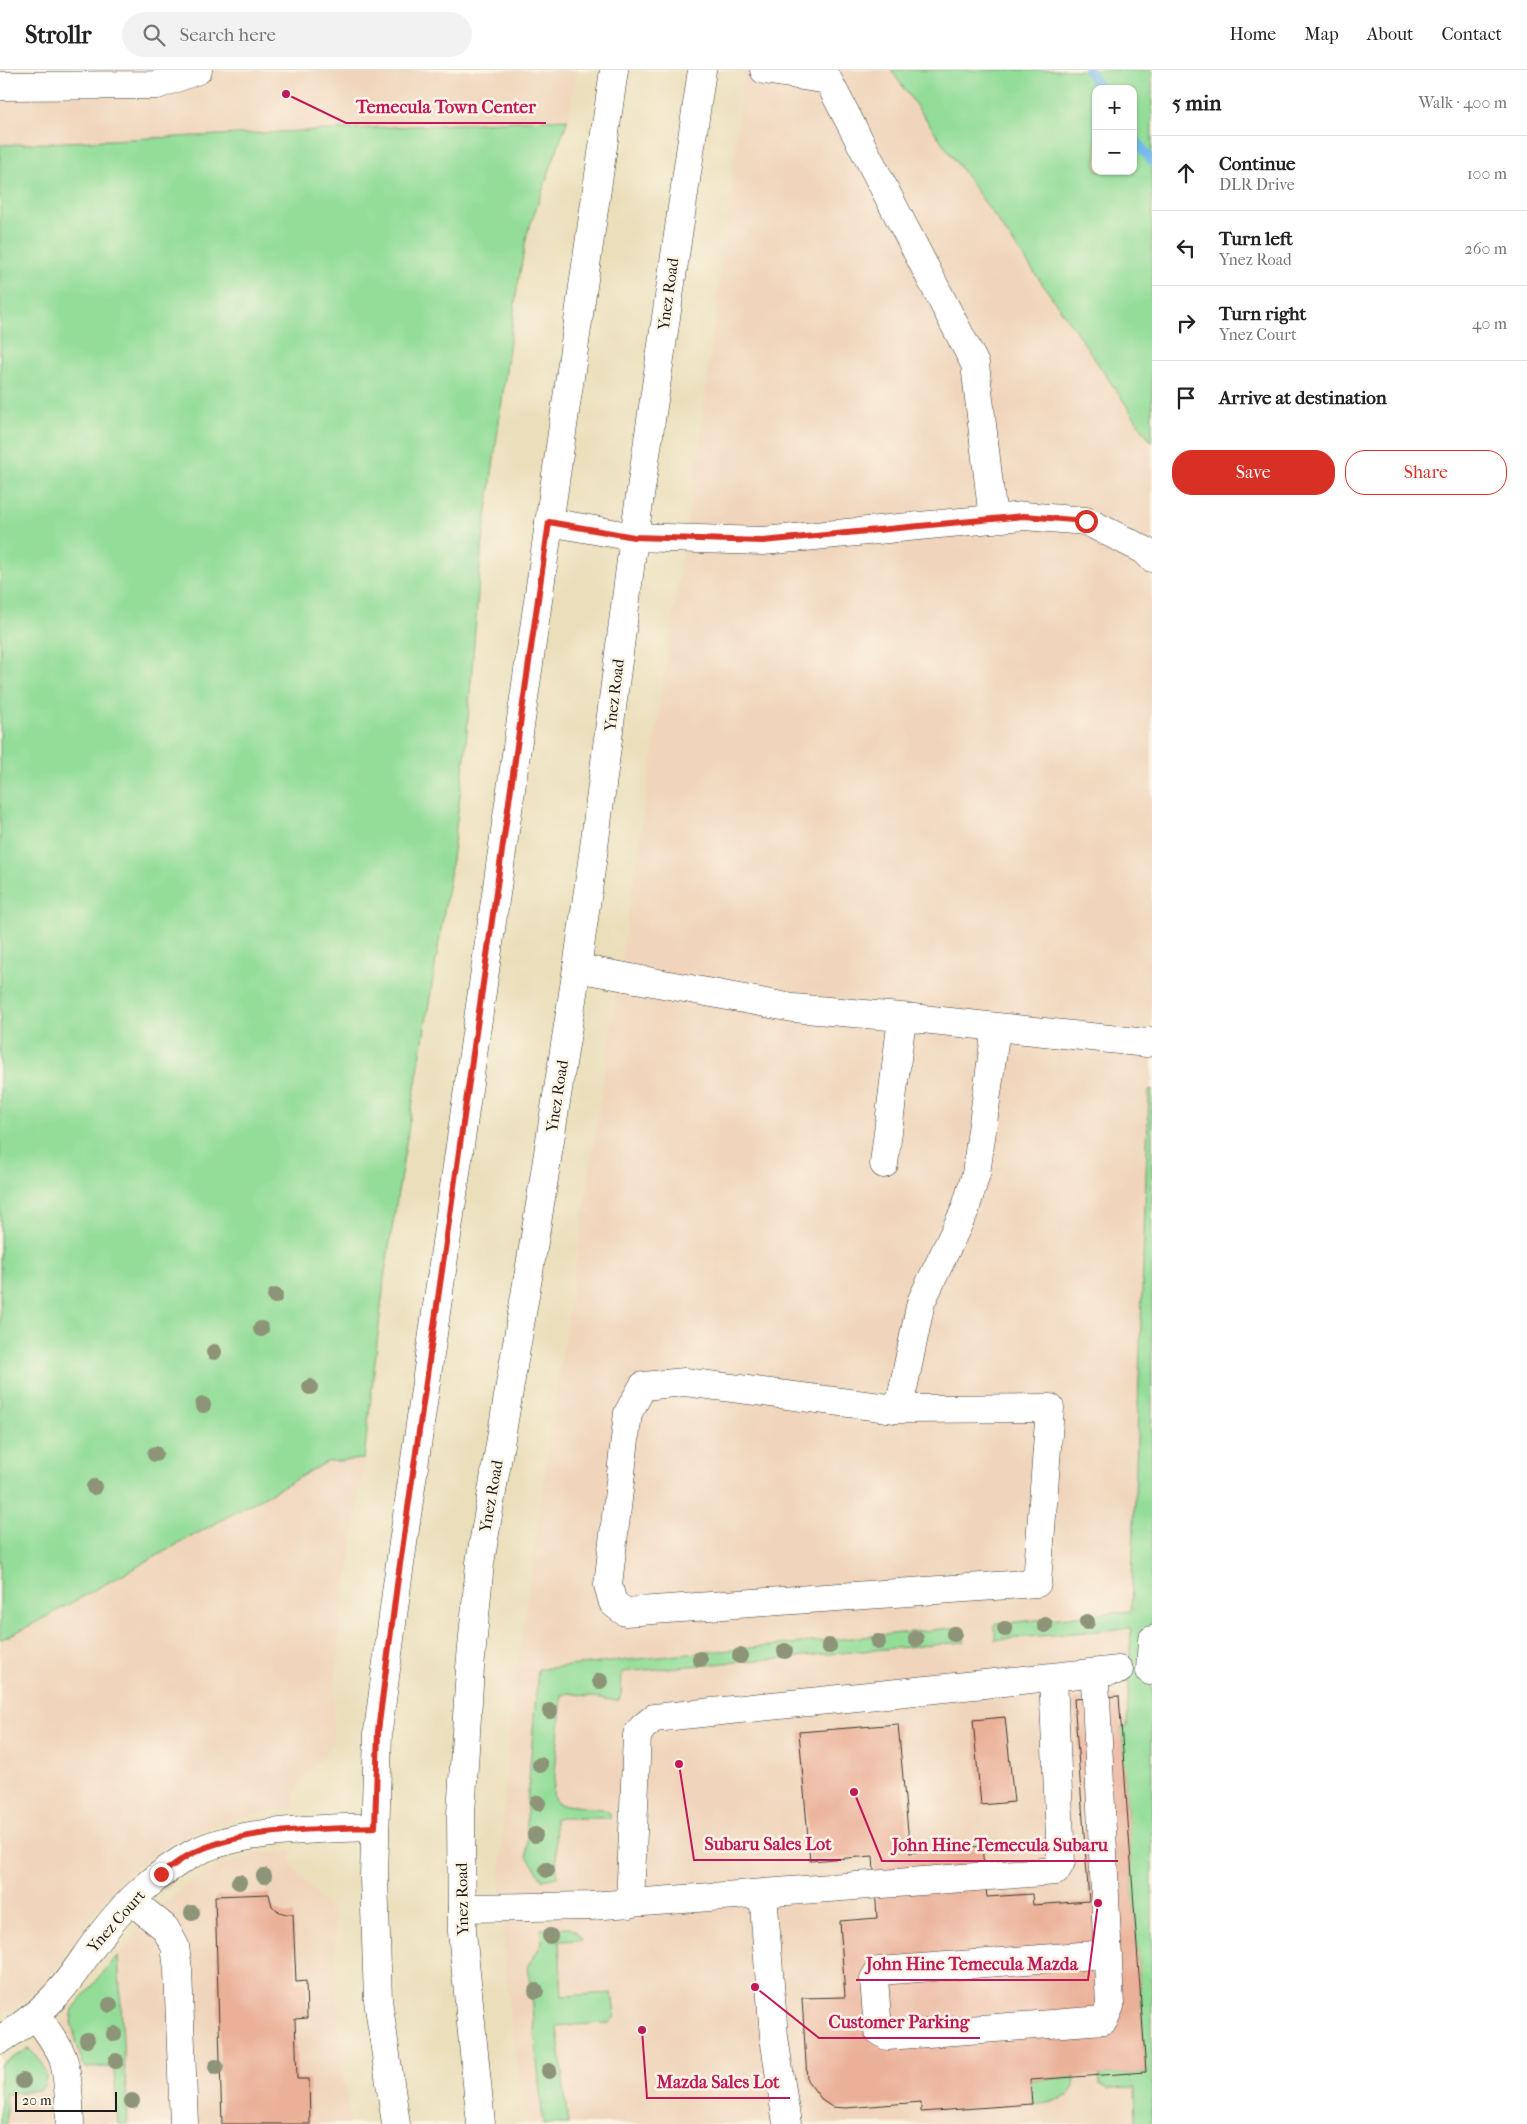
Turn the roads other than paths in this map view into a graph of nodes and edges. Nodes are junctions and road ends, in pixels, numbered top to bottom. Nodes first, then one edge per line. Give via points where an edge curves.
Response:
1 (198, 70) edge
2 (614, 70) edge
3 (702, 70) edge
4 (764, 70) edge
5 (0, 86) edge
6 (992, 519) junction
7 (549, 522) junction
8 (634, 537) junction
9 (1152, 558) edge
10 (577, 968) junction
11 (902, 1018) junction
12 (996, 1028) junction
13 (1152, 1041) edge
14 (884, 1164) dead end
15 (896, 1410) junction
16 (1152, 1640) edge
17 (1150, 1671) dead end
18 (1053, 1677) junction
19 (375, 1827) junction
20 (763, 1893) junction
21 (132, 1901) junction
22 (630, 1904) junction
23 (462, 1908) junction
24 (1108, 1954) junction
25 (36, 2015) junction
26 (0, 2040) edge
27 (70, 2124) edge
28 (184, 2124) edge
29 (396, 2124) edge
30 (481, 2124) edge
31 (787, 2124) edge

1 - 5 main road via 157,85
2 - 7 main road
3 - 8 main road, Ynez Road
4 - 6 main road via 828,80 975,364
6 - 8 main road via 763,541
6 - 9 main road via 1024,516 1086,521 1144,550
7 - 8 main road
7 - 19 main road via 396,1595 378,1731
8 - 10 main road, Ynez Road
10 - 11 main road via 793,1008
10 - 23 main road, Ynez Road via 480,1562 464,1742
11 - 12 main road
11 - 14 main road
12 - 13 main road
12 - 15 main road via 976,1174 965,1210 921,1302
15 - 15 main road via 685,1382 643,1386 628,1413 608,1585 613,1603 625,1612 1037,1583 1050,1408
16 - 17 main road
18 - 20 main road via 1061,1862 1056,1871
18 - 22 main road via 654,1718 637,1735
18 - 24 main road via 1107,1671
19 - 21 main road, Ynez Court via 311,1829 230,1840 193,1853 161,1874
19 - 29 main road via 378,2000
20 - 22 main road
20 - 31 main road via 774,2037
21 - 25 main road, Ynez Court via 105,1929 57,1995
21 - 28 main road via 165,1928 175,1946
22 - 23 main road
23 - 30 main road, Ynez Road
24 - 24 main road via 1110,2006 1104,2020 887,2036 878,2030 874,1979 879,1970
25 - 26 main road, Ynez Court
25 - 27 main road via 63,2060

